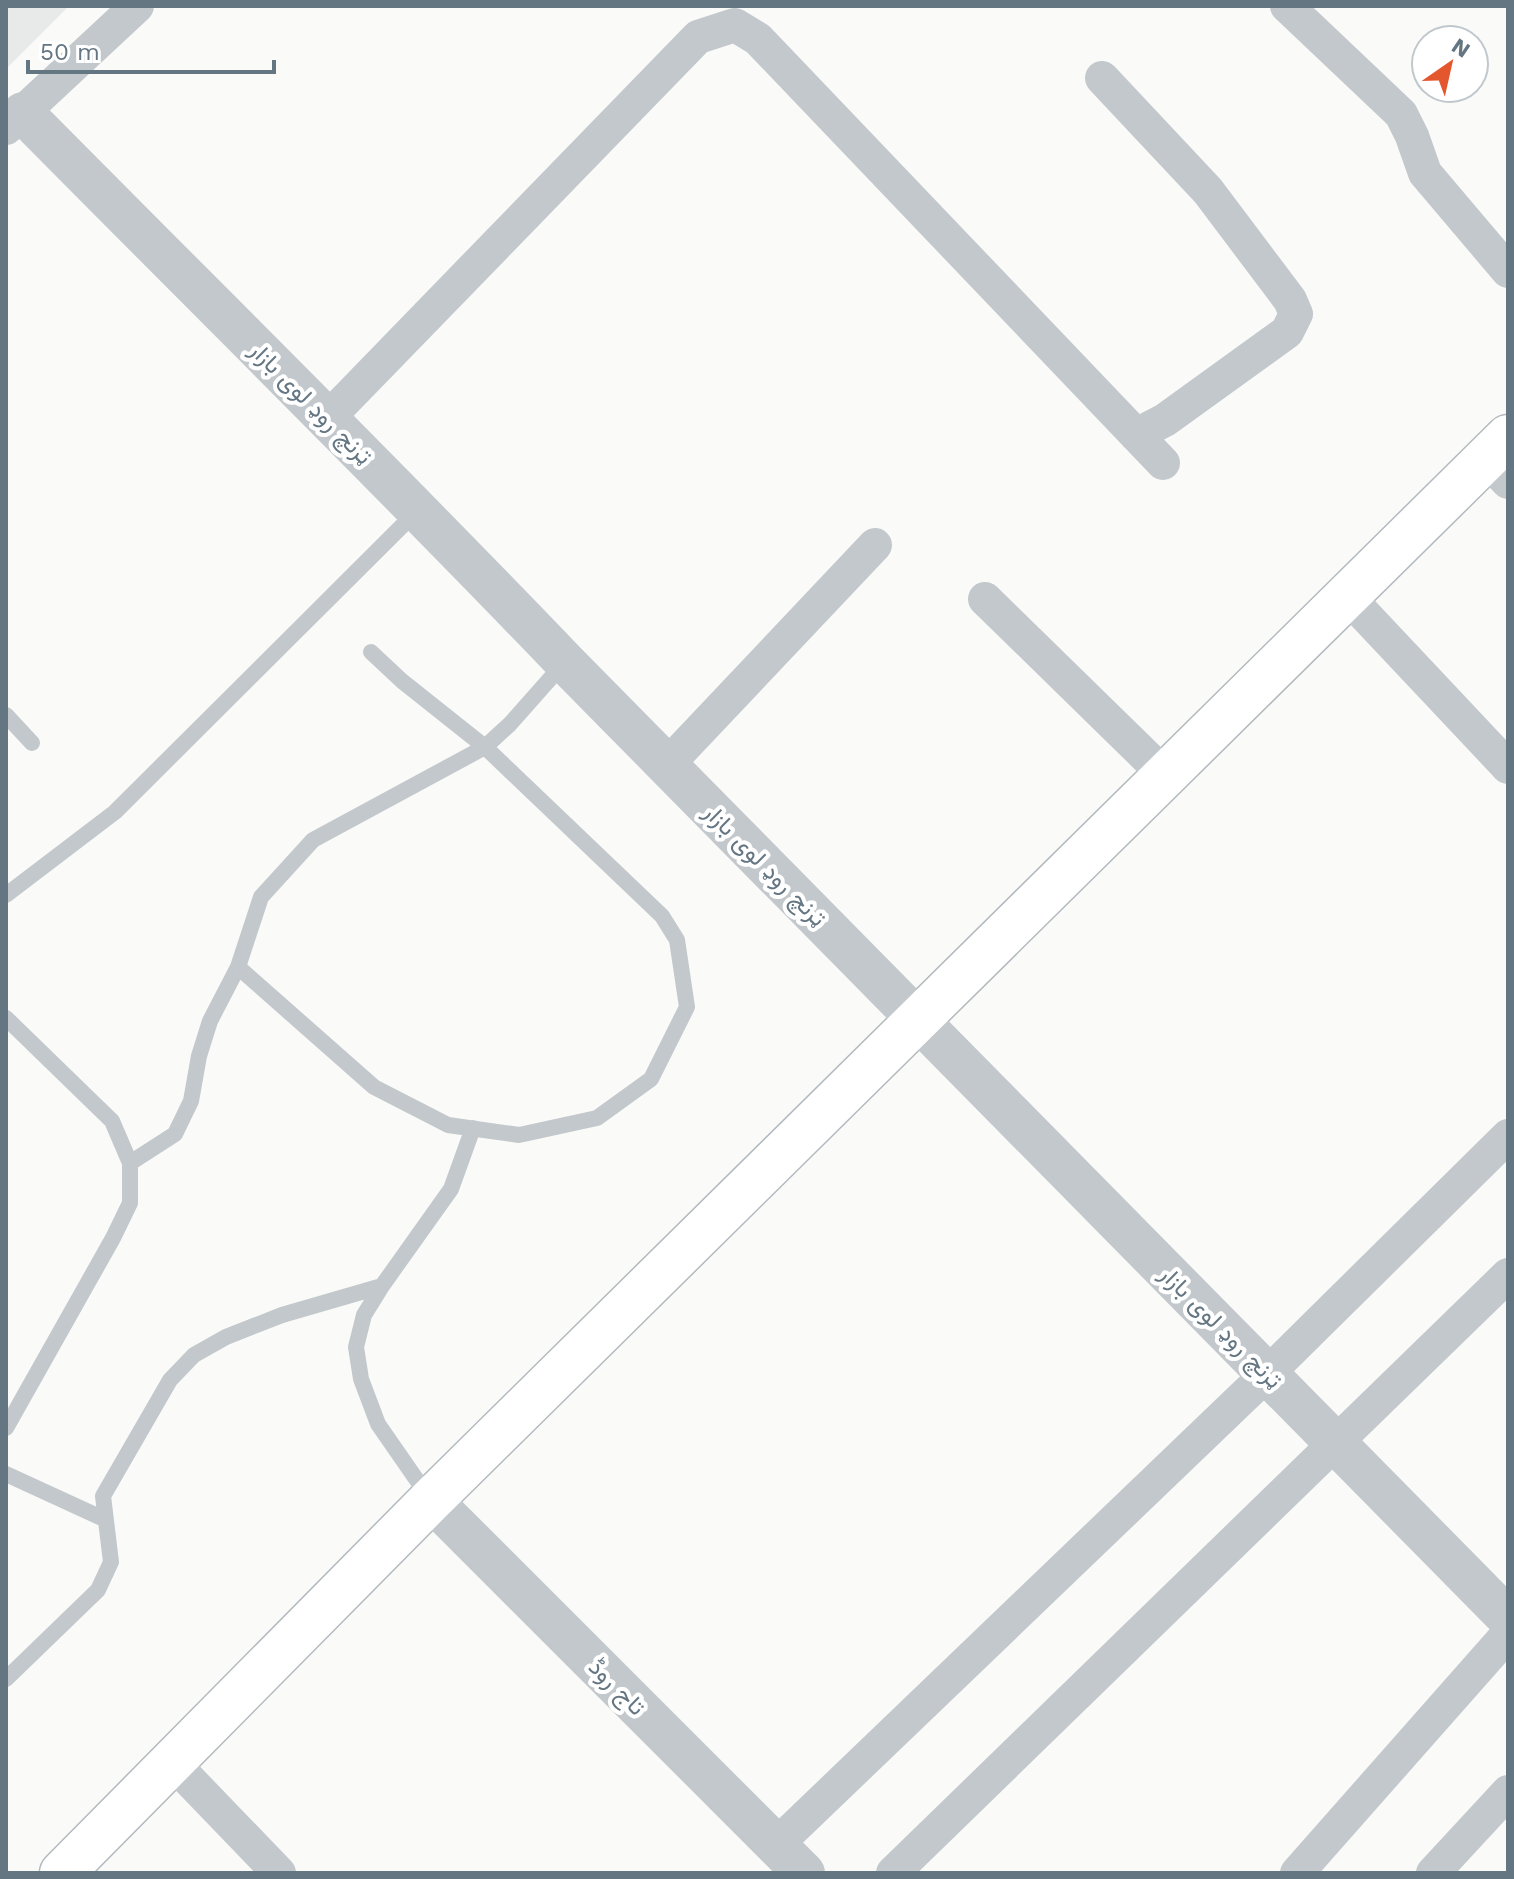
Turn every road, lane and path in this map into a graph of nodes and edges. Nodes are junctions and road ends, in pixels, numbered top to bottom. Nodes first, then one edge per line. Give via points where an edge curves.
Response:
1 (137, 6) edge
2 (1287, 6) edge
3 (737, 16) edge
4 (1102, 78) dead end
5 (15, 120) edge
6 (1508, 271) edge
7 (326, 420) junction
8 (1136, 435) junction
9 (1501, 459) edge
10 (1163, 463) dead end
11 (419, 509) junction
12 (875, 545) dead end
13 (1347, 596) junction
14 (985, 599) dead end
15 (371, 652) dead end
16 (565, 662) junction
17 (6, 715) edge
18 (32, 743) dead end
19 (485, 747) junction
20 (667, 765) junction
21 (1508, 767) edge
22 (1165, 775) junction
23 (6, 895) edge
24 (238, 967) junction
25 (6, 1018) edge
26 (918, 1019) junction
27 (473, 1128) junction
28 (1508, 1136) edge
29 (130, 1163) junction
30 (1508, 1275) edge
31 (382, 1286) junction
32 (1267, 1374) junction
33 (6, 1428) edge
34 (1336, 1444) junction
35 (6, 1474) edge
36 (431, 1500) junction
37 (104, 1519) junction
38 (1508, 1618) edge
39 (1508, 1634) edge
40 (6, 1679) edge
41 (172, 1762) junction
42 (1508, 1792) edge
43 (790, 1859) edge
44 (62, 1873) edge
45 (279, 1873) edge
46 (893, 1873) edge
47 (1297, 1873) edge
48 (1433, 1873) edge

1 - 5 street
2 - 6 street via 1401,114 1425,173
3 - 7 street via 698,37
3 - 8 street
4 - 8 street via 1208,191 1296,314 1287,332
5 - 7 street, ټرنچ روډ لوی بازار
7 - 11 street, ټرنچ روډ لوی بازار
8 - 10 street
9 - 13 main road
11 - 16 street, ټرنچ روډ لوی بازار
11 - 23 lane via 115,812
12 - 20 street
13 - 21 street
13 - 22 main road
14 - 22 street
15 - 19 lane
16 - 19 lane
16 - 20 street, ټرنچ روډ لوی بازار
17 - 18 lane
19 - 24 lane via 313,840 261,897
19 - 27 lane via 662,916 677,940 687,1007 651,1079 597,1118 519,1135
20 - 26 street, ټرنچ روډ لوی بازار
22 - 26 main road
24 - 27 lane via 374,1087 448,1125
24 - 29 lane via 210,1021 191,1101 175,1134
25 - 29 lane via 112,1121
26 - 32 street, ټرنچ روډ لوی بازار
26 - 36 main road
27 - 31 lane via 451,1189
28 - 32 street
29 - 33 lane via 130,1203
30 - 34 street
31 - 36 lane via 364,1315 356,1347 361,1379 378,1424
31 - 37 lane via 282,1315 194,1355 170,1380 112,1477 103,1496
32 - 34 street, ټرنچ روډ لوی بازار
32 - 43 street
34 - 38 street, ټرنچ روډ لوی بازار
34 - 46 street
35 - 37 lane
36 - 41 main road
36 - 43 street, تاج روڈ
37 - 40 lane via 111,1562 98,1590
39 - 47 street
41 - 44 main road
41 - 45 street
42 - 48 street

